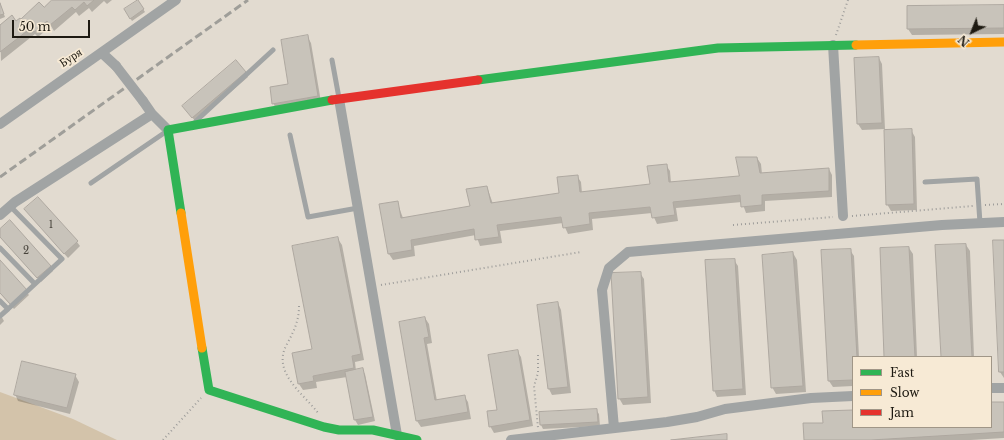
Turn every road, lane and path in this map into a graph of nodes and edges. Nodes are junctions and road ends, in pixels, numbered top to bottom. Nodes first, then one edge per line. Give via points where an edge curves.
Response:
1 (176, 0) edge
2 (848, 0) edge
3 (1004, 42) edge
4 (833, 45) junction
5 (273, 50) dead end
6 (102, 53) junction
7 (332, 60) dead end
8 (339, 99) junction
9 (152, 114) junction
10 (0, 124) edge
11 (190, 126) junction
12 (168, 130) junction
13 (290, 135) dead end
14 (925, 182) dead end
15 (91, 184) dead end
16 (1004, 204) edge
17 (10, 206) junction
18 (978, 206) junction
19 (358, 208) junction
20 (0, 215) edge
21 (843, 216) junction
22 (1004, 222) edge
23 (980, 223) junction
24 (733, 225) dead end
25 (0, 248) edge
26 (581, 252) dead end
27 (35, 284) junction
28 (371, 287) junction
29 (0, 301) edge
30 (299, 306) dead end
31 (8, 309) junction
32 (0, 316) edge
33 (538, 355) dead end
34 (992, 388) edge
35 (1004, 388) edge
36 (209, 390) junction
37 (852, 396) edge
38 (324, 427) junction
39 (614, 428) junction
40 (397, 435) junction
41 (539, 437) junction
42 (163, 440) edge
43 (417, 440) edge
44 (511, 440) edge

1 - 6 street, Буря
2 - 4 path
3 - 4 street
4 - 8 street via 718,48
4 - 21 street
5 - 11 lane
6 - 9 street, bridge via 116,66
6 - 10 street, Буря
7 - 8 lane
8 - 11 street
8 - 19 street
9 - 12 street
9 - 17 street
11 - 12 street
12 - 15 lane
12 - 36 street
13 - 19 lane via 308,217
14 - 18 lane via 977,179
16 - 18 path
17 - 20 street
17 - 27 lane via 62,259
18 - 21 path
18 - 23 lane
19 - 28 street
21 - 24 path
22 - 23 street
23 - 39 street via 628,252 609,268 602,290
25 - 27 lane
26 - 28 path
27 - 31 lane
28 - 40 street
29 - 31 lane
30 - 38 path via 295,332 282,355 283,367 299,394 311,403 320,416
31 - 32 lane
33 - 41 path via 538,373 534,386
34 - 35 street
36 - 38 street
36 - 42 path
37 - 39 street via 811,398 725,409 697,417
38 - 40 street via 338,430 373,430
39 - 41 street
40 - 43 street
41 - 44 street

